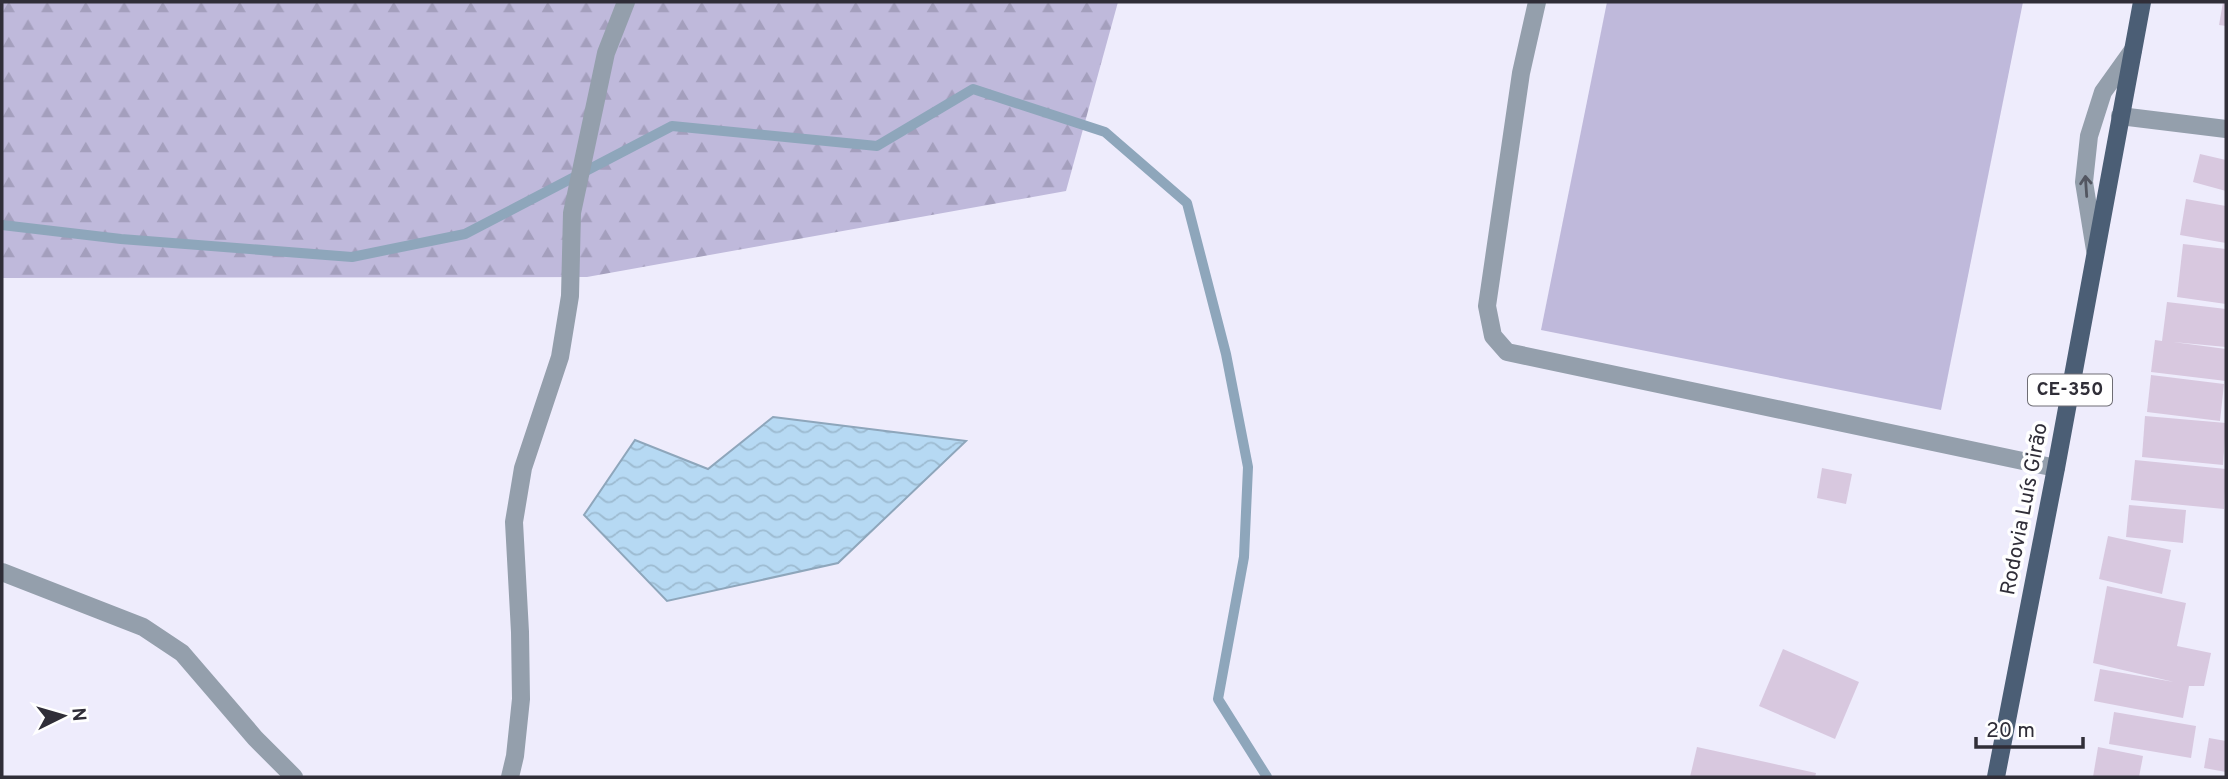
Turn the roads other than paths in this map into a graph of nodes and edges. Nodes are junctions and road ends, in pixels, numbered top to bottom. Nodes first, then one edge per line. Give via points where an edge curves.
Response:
1 (626, 2) edge
2 (1537, 2) edge
3 (2142, 2) edge
4 (2133, 50) junction
5 (2120, 117) junction
6 (2226, 129) edge
7 (2095, 253) junction
8 (2056, 468) junction
9 (2, 572) edge
10 (294, 777) edge
11 (510, 777) edge
12 (1996, 777) edge

1 - 11 street via 606,53 572,213 570,296 560,358 523,468 513,522 521,699
2 - 8 street via 1521,73 1487,306 1493,336 1507,352
3 - 4 main road, Rodovia Luís Girão / CE-350
4 - 5 main road, Rodovia Luís Girão / CE-350
7 -> 4 street, CE-350 via 2084,182 2089,136 2103,92
5 - 6 street
5 - 7 main road, Rodovia Luís Girão / CE-350
7 - 8 main road, Rodovia Luís Girão / CE-350
8 - 12 main road, Rodovia Luís Girão / CE-350
9 - 10 street via 143,627 182,653

